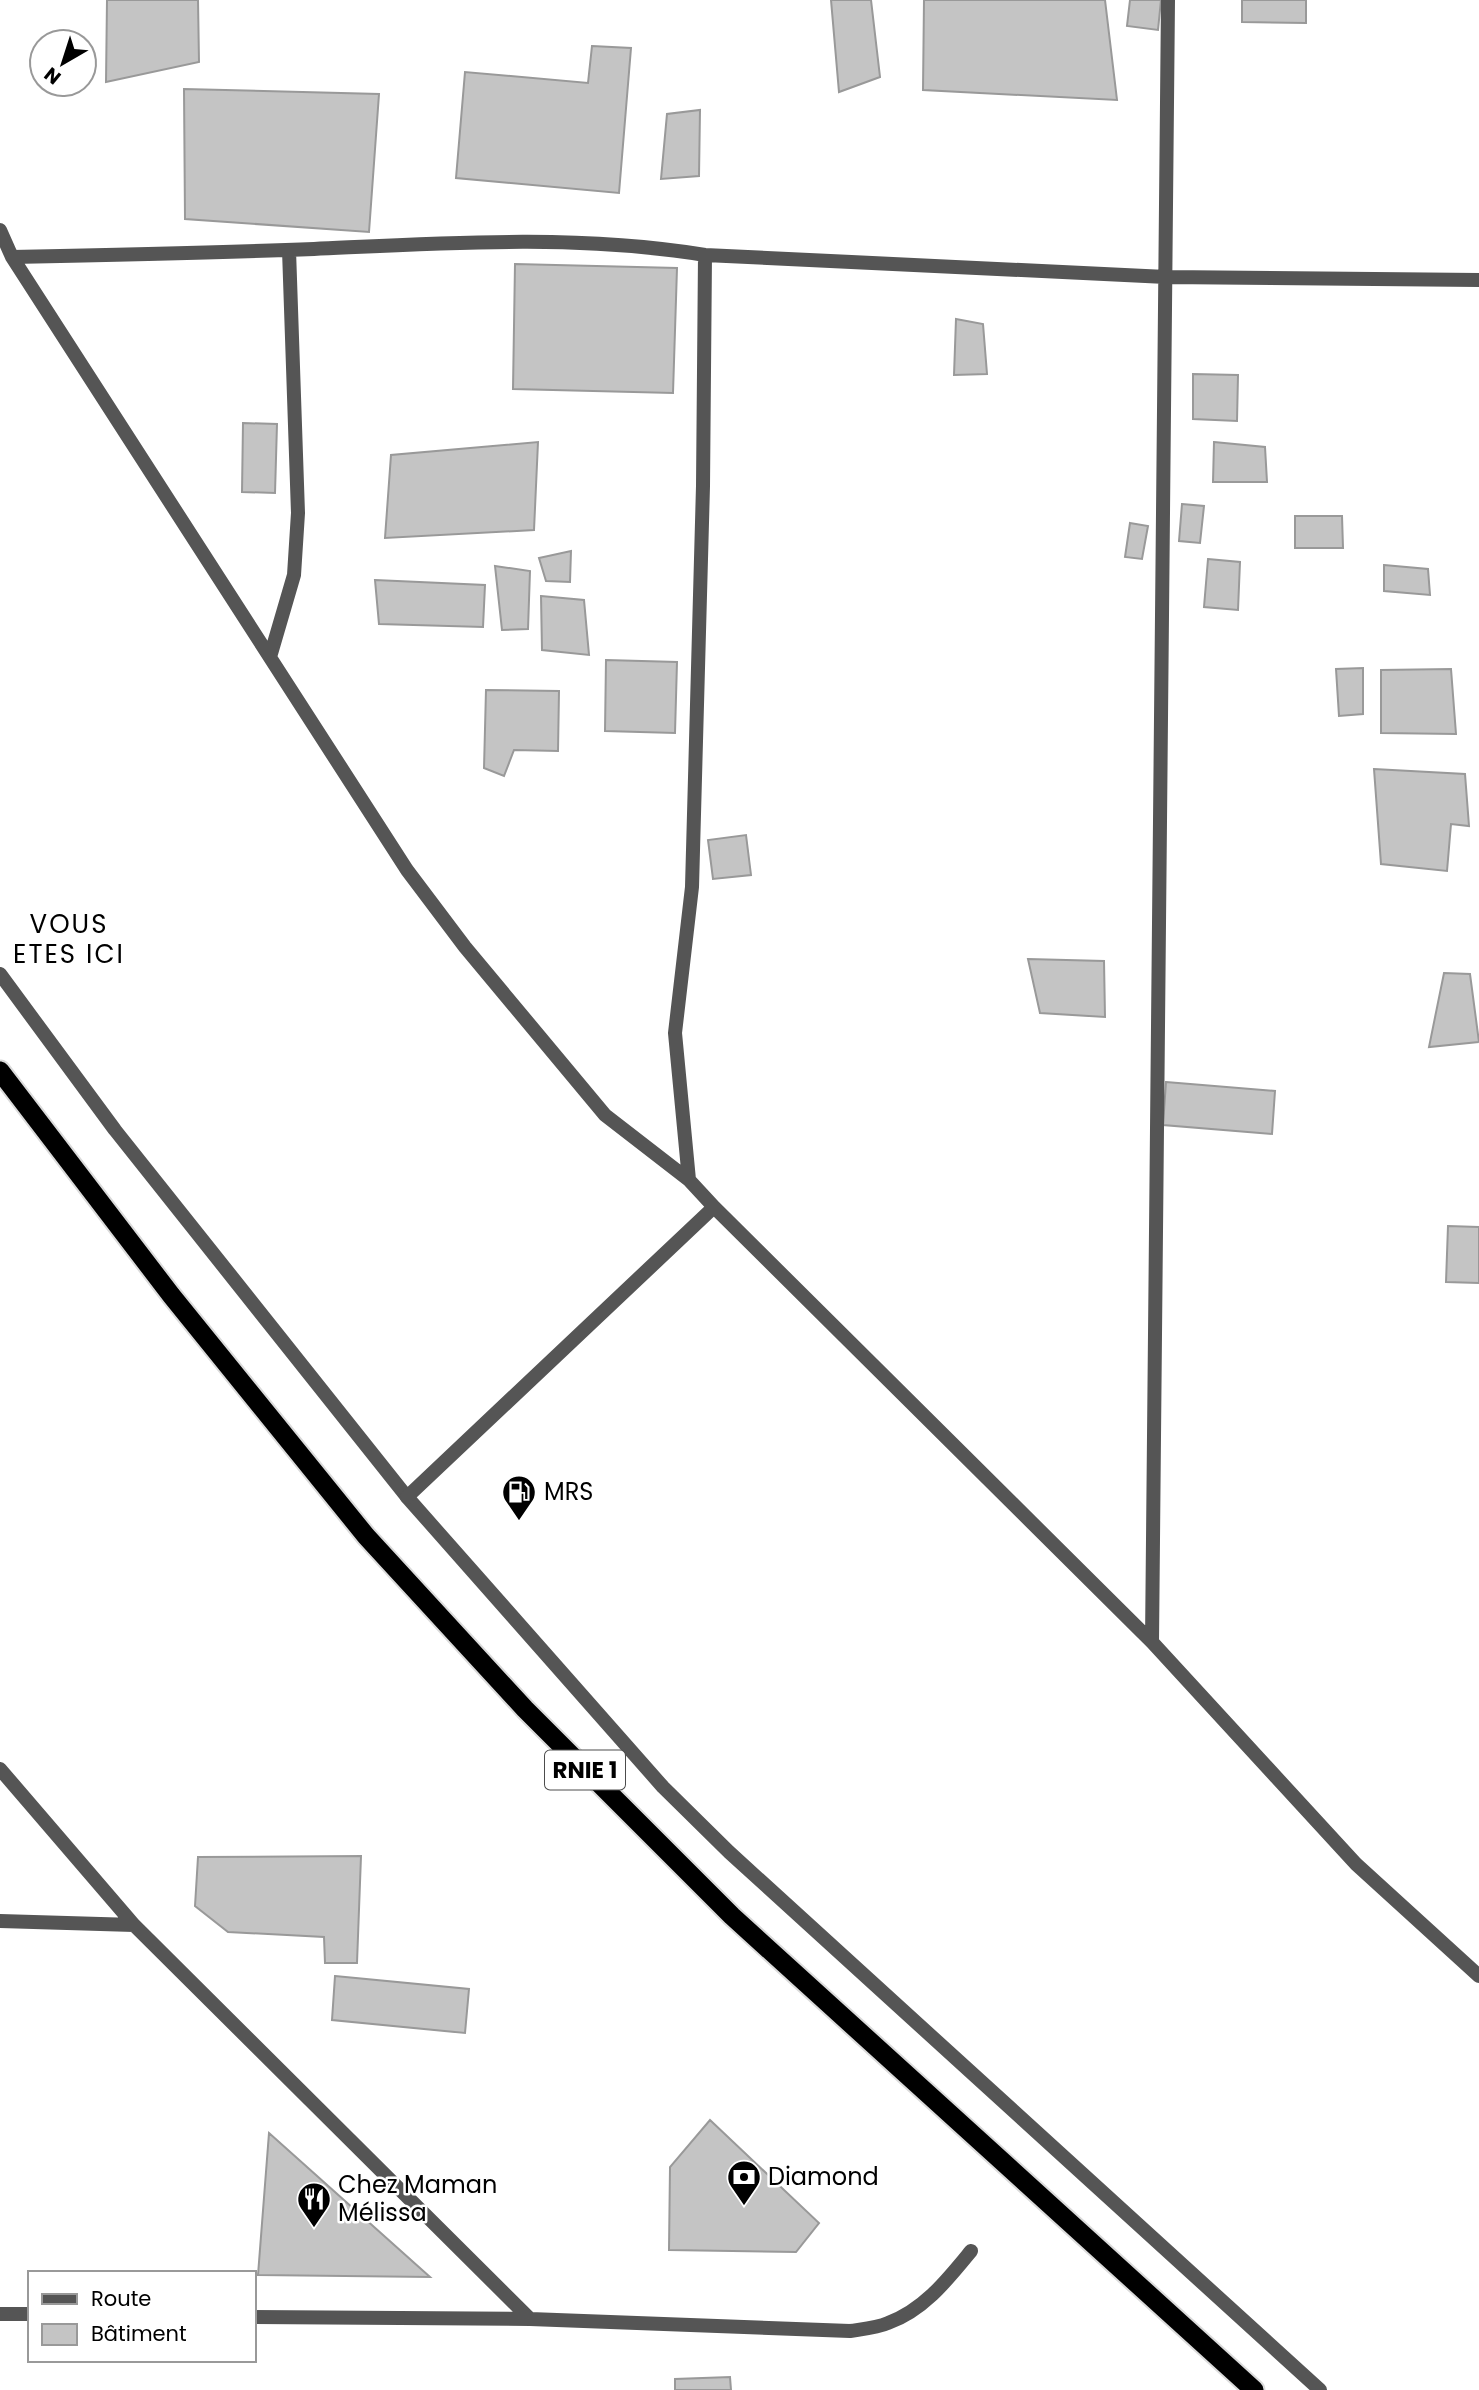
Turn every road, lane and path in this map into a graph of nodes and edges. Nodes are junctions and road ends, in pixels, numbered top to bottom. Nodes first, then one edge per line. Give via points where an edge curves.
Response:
1 (1168, 0) edge
2 (0, 230) edge
3 (289, 250) junction
4 (705, 255) junction
5 (12, 257) junction
6 (1167, 278) junction
7 (1479, 279) edge
8 (270, 657) junction
9 (0, 974) edge
10 (0, 1071) edge
11 (690, 1180) junction
12 (714, 1207) junction
13 (407, 1497) junction
14 (1152, 1642) junction
15 (0, 1769) edge
16 (0, 1922) edge
17 (134, 1925) junction
18 (1479, 1976) edge
19 (971, 2251) dead end
20 (0, 2314) edge
21 (28, 2314) edge
22 (256, 2317) edge
23 (530, 2319) junction
24 (1254, 2390) edge
25 (1320, 2390) edge

1 - 6 street
2 - 5 street
3 - 4 street via 496,241 659,248
3 - 5 street
3 - 8 street via 298,513 294,575
4 - 6 street
4 - 11 street via 704,486 692,887 676,1033
5 - 8 street
6 - 7 street
6 - 14 street
8 - 11 street via 407,870 465,947 605,1115
9 - 13 street via 115,1130
10 - 24 highway, RNIE 1 via 163,1284 366,1536 524,1709 732,1916
11 - 12 street
12 - 13 street
12 - 14 street
13 - 25 street via 663,1787 729,1852
14 - 18 street via 1356,1864
15 - 17 street
16 - 17 street
17 - 23 street
19 - 23 street via 941,2288 914,2310 888,2323 850,2331
20 - 21 street
22 - 23 street

